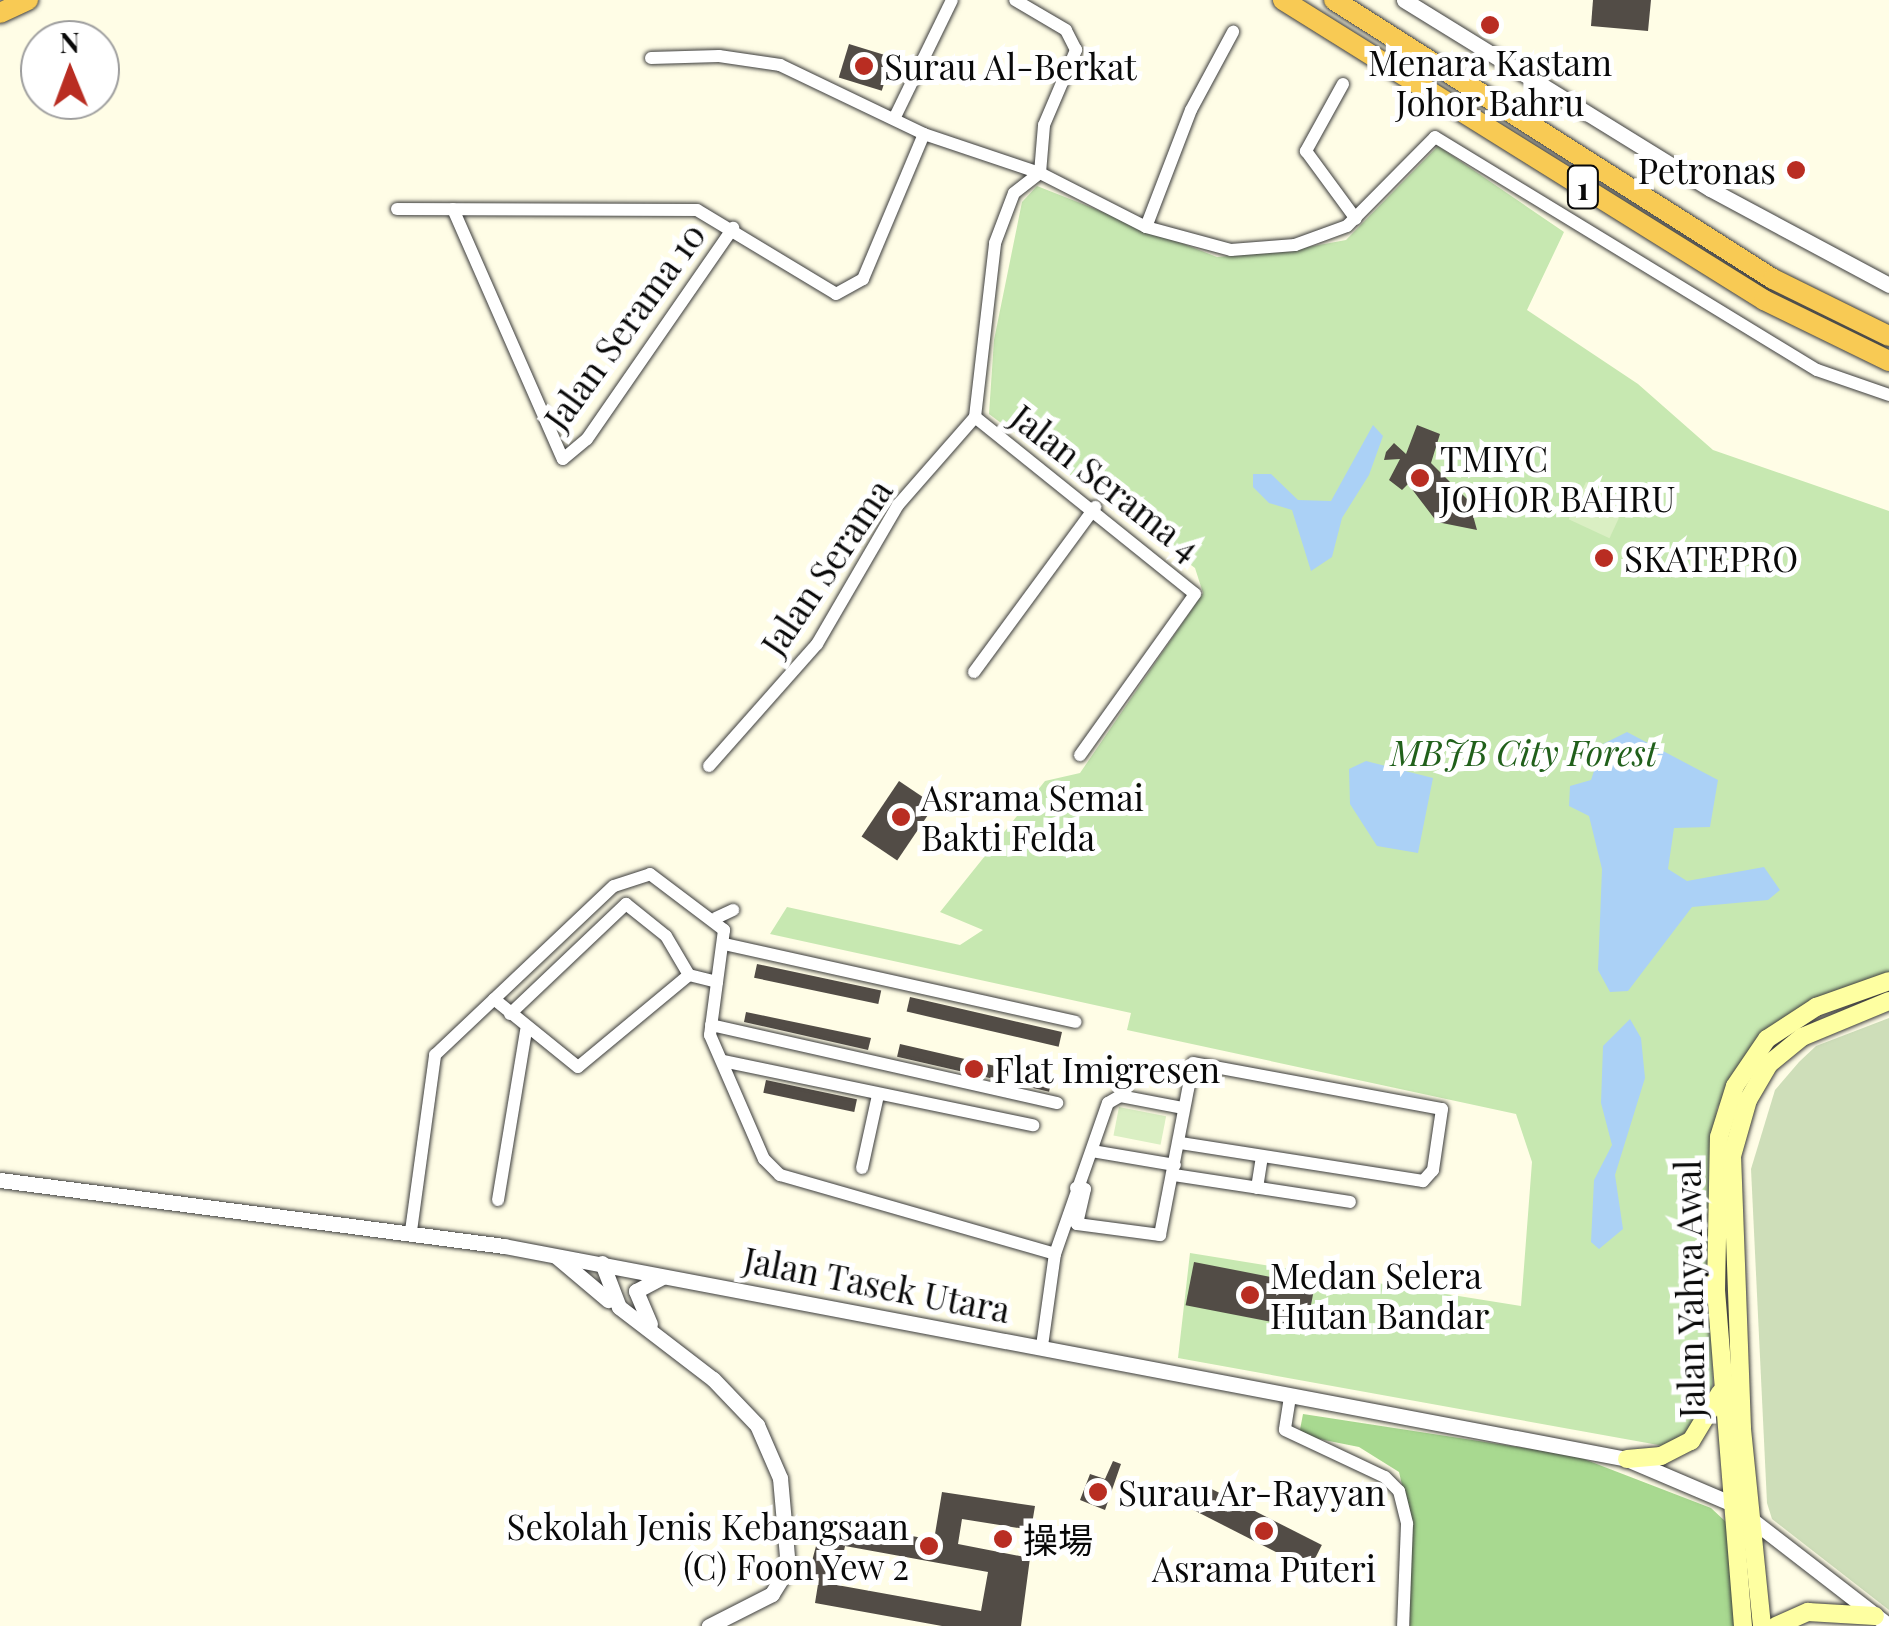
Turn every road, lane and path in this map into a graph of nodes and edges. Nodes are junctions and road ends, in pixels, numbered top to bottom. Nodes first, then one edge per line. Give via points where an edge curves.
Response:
1 (28, 0) edge
2 (952, 0) edge
3 (1015, 0) edge
4 (1283, 0) edge
5 (1334, 0) edge
6 (1408, 1) edge
7 (0, 12) edge
8 (1233, 32) dead end
9 (652, 58) dead end
10 (1343, 84) dead end
11 (894, 119) junction
12 (924, 134) junction
13 (1040, 172) junction
14 (397, 209) dead end
15 (453, 209) junction
16 (1356, 220) junction
17 (1146, 227) junction
18 (733, 228) junction
19 (1889, 285) edge
20 (1889, 336) edge
21 (1889, 362) edge
22 (1889, 396) edge
23 (975, 417) junction
24 (1095, 507) junction
25 (974, 672) dead end
26 (1080, 754) dead end
27 (709, 766) dead end
28 (733, 910) dead end
29 (716, 918) junction
30 (724, 944) junction
31 (689, 975) junction
32 (713, 981) junction
33 (1889, 982) edge
34 (1889, 1001) edge
35 (502, 1007) junction
36 (1075, 1022) dead end
37 (711, 1025) junction
38 (526, 1030) junction
39 (723, 1062) junction
40 (878, 1096) junction
41 (1056, 1103) dead end
42 (1182, 1108) junction
43 (1033, 1125) dead end
44 (1179, 1143) junction
45 (1092, 1151) junction
46 (1262, 1156) junction
47 (862, 1168) dead end
48 (1175, 1170) junction
49 (0, 1180) edge
50 (1076, 1188) junction
51 (1257, 1188) junction
52 (498, 1200) dead end
53 (1350, 1202) dead end
54 (411, 1231) junction
55 (1056, 1254) junction
56 (554, 1255) junction
57 (602, 1263) junction
58 (666, 1275) junction
59 (636, 1318) junction
60 (655, 1333) junction
61 (1042, 1346) junction
62 (1722, 1391) junction
63 (1290, 1397) junction
64 (1627, 1459) junction
65 (1730, 1503) junction
66 (1748, 1515) junction
67 (1882, 1621) edge
68 (709, 1626) edge
69 (1402, 1626) edge
70 (1743, 1626) edge
71 (1762, 1626) edge
72 (1776, 1626) edge

1 - 7 highway
2 - 11 street
3 - 13 street via 1076,44 1044,124
4 - 21 highway, 1 via 1764,300
5 - 20 highway, 1 via 1773,279
6 - 19 street via 1710,189
8 - 17 street via 1191,110
9 - 11 street via 719,56 780,65
10 - 16 street via 1306,151
11 - 12 street
12 - 13 street
12 - 18 street via 864,279 836,294
13 - 17 street
13 - 23 street via 1014,193 995,243
14 - 15 street
15 - 18 street via 697,210
15 - 18 street, Jalan Serama 10 via 563,459 587,440
16 - 17 street via 1295,245 1255,251
16 - 22 street via 1427,138 1817,370
23 - 24 street, Jalan Serama 4
23 - 27 street, Jalan Serama via 898,505 817,644
24 - 25 street
24 - 26 street, Jalan Serama 4 via 1196,596
28 - 29 street
29 - 30 street, Jalan Tasek Utara
29 - 35 street via 656,876 626,878
30 - 32 street, Jalan Tasek Utara
30 - 36 street
31 - 32 street
31 - 35 street via 666,936 626,904
31 - 38 street via 578,1067
32 - 37 street, Jalan Tasek Utara
33 - 62 main road, Jalan Yahya Awal via 1792,1020 1767,1039 1735,1086 1718,1137 1714,1195
34 - 66 main road, Jalan Yahya Awal via 1802,1036 1769,1064 1742,1119 1732,1196
35 - 38 street
35 - 54 street via 436,1054
37 - 39 street, Jalan Tasek Utara
37 - 41 street
38 - 52 street
39 - 40 street
39 - 55 street, Jalan Tasek Utara via 764,1159 780,1175
40 - 43 street
40 - 47 street
42 - 44 street
42 - 45 street via 1116,1097
42 - 46 street via 1193,1064 1441,1106 1426,1180
44 - 46 street
44 - 48 street
45 - 48 street
45 - 50 street
46 - 51 street
48 - 50 street via 1160,1235 1078,1224 1084,1189
48 - 51 street
49 - 54 street, Jalan Tasek Utara
50 - 55 street
51 - 53 street
54 - 56 street, Jalan Tasek Utara
55 - 61 street
56 - 57 street, Jalan Tasek Utara
56 - 59 street
57 - 58 street, Jalan Tasek Utara
57 - 59 street via 608,1290
58 - 60 street via 636,1296
58 - 61 street, Jalan Tasek Utara
59 - 60 street
60 - 68 street via 758,1425 780,1478 788,1568 772,1594
61 - 63 street, Jalan Tasek Utara
62 - 64 main road via 1690,1441 1661,1456
62 - 65 main road, Jalan Yahya Awal
63 - 64 street, Jalan Tasek Utara
63 - 69 street via 1285,1430 1385,1476 1399,1491 1407,1524
64 - 65 street, Jalan Tasek Utara
65 - 66 street, Jalan Tasek Utara
65 - 70 main road, Jalan Yahya Awal
66 - 67 street, Jalan Tasek Utara
66 - 71 main road, Jalan Yahya Awal
67 - 72 main road via 1808,1612

